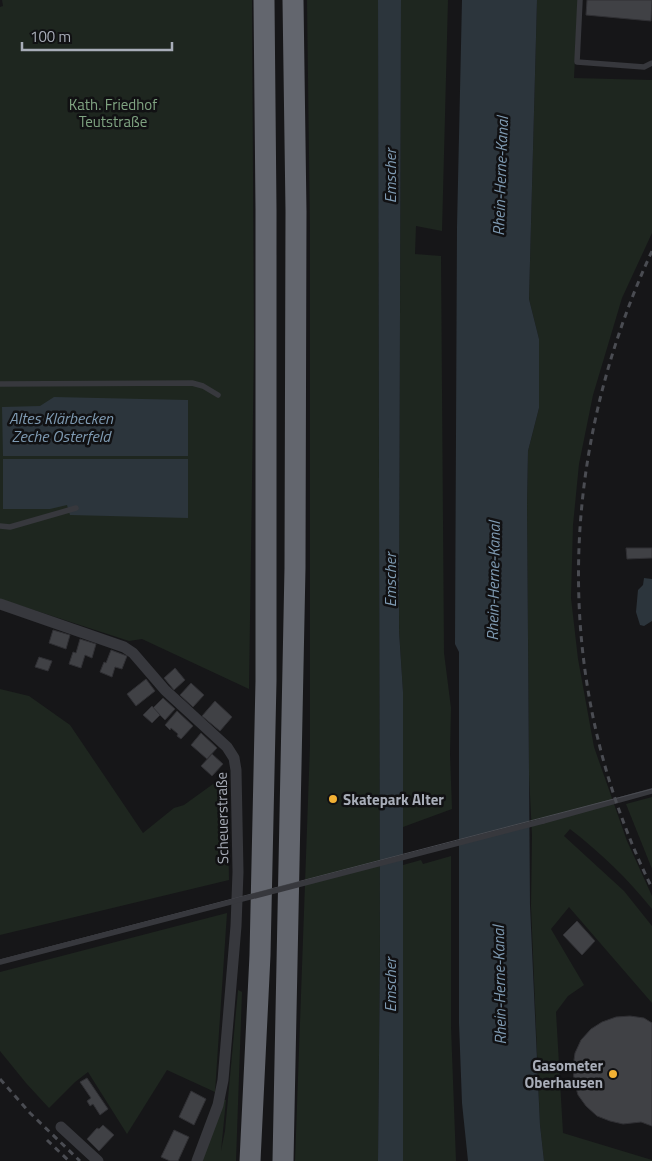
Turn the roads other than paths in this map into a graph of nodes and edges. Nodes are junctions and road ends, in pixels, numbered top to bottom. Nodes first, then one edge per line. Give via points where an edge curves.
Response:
1 (264, 0) edge
2 (293, 0) edge
3 (580, 0) edge
4 (652, 63) edge
5 (0, 384) edge
6 (218, 395) dead end
7 (76, 508) dead end
8 (0, 526) edge
9 (0, 604) edge
10 (652, 792) edge
11 (0, 962) edge
12 (61, 1127) dead end
13 (98, 1161) edge
14 (197, 1161) edge
15 (250, 1161) edge
16 (283, 1161) edge

1 - 15 highway via 266,681 260,956
2 - 16 highway via 295,568
3 - 4 lane via 577,62 644,67
5 - 6 lane via 192,383
7 - 8 lane via 10,527
9 - 14 street, Scheuerstraße via 124,647 234,758 238,826 236,926 223,1080 218,1105
10 - 11 lane, bridge
12 - 13 street

